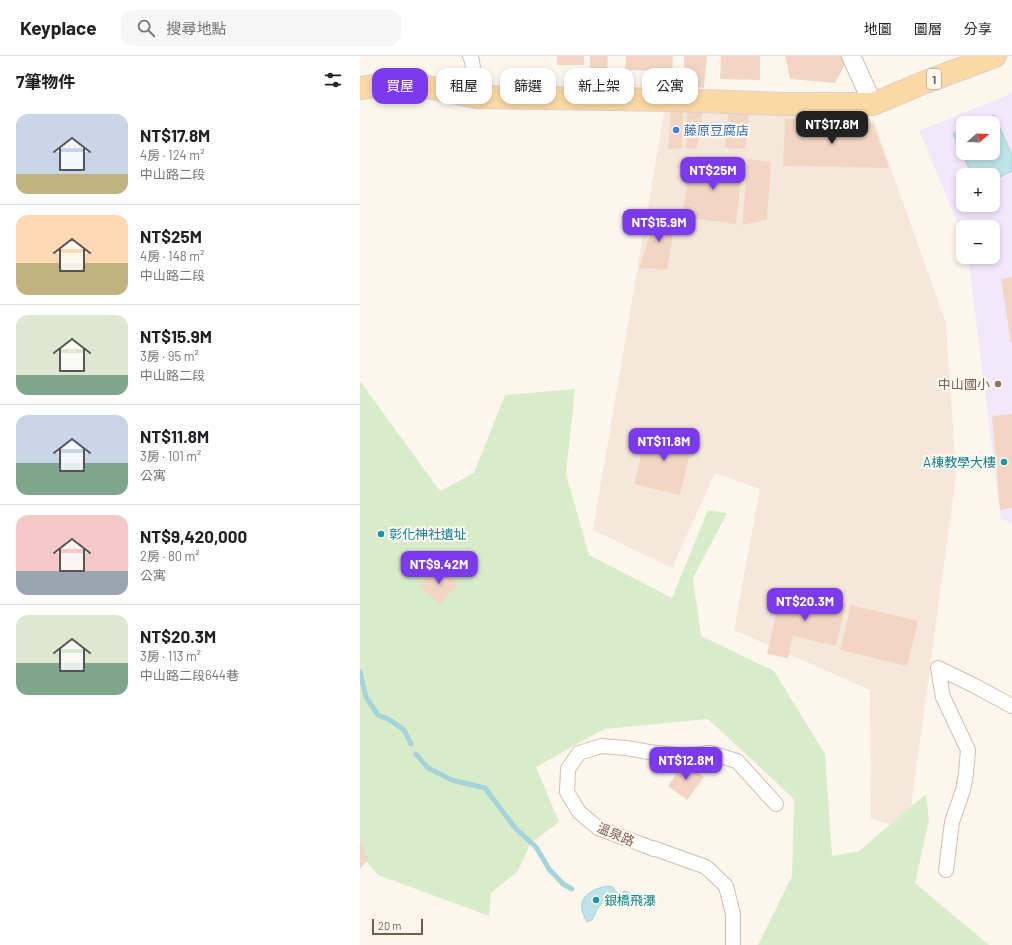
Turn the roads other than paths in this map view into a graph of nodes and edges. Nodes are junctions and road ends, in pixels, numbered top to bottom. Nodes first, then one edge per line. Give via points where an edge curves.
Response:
1 (470, 56) edge
2 (851, 56) edge
3 (995, 56) edge
4 (473, 68) edge
5 (360, 88) edge
6 (436, 89) edge
7 (492, 97) edge
8 (873, 104) junction
9 (1012, 706) edge
10 (776, 804) dead end
11 (946, 870) dead end
12 (733, 945) edge

1 - 4 street
2 - 8 street
3 - 8 main road, 1
5 - 6 main road, 1 via 403,82
7 - 8 main road, 1
9 - 11 street via 938,668 943,697 968,750 963,790 952,822
10 - 12 street, 溫泉路 via 737,761 710,753 687,756 601,746 579,753 568,769 567,792 579,812 598,828 706,867 726,886 733,914

